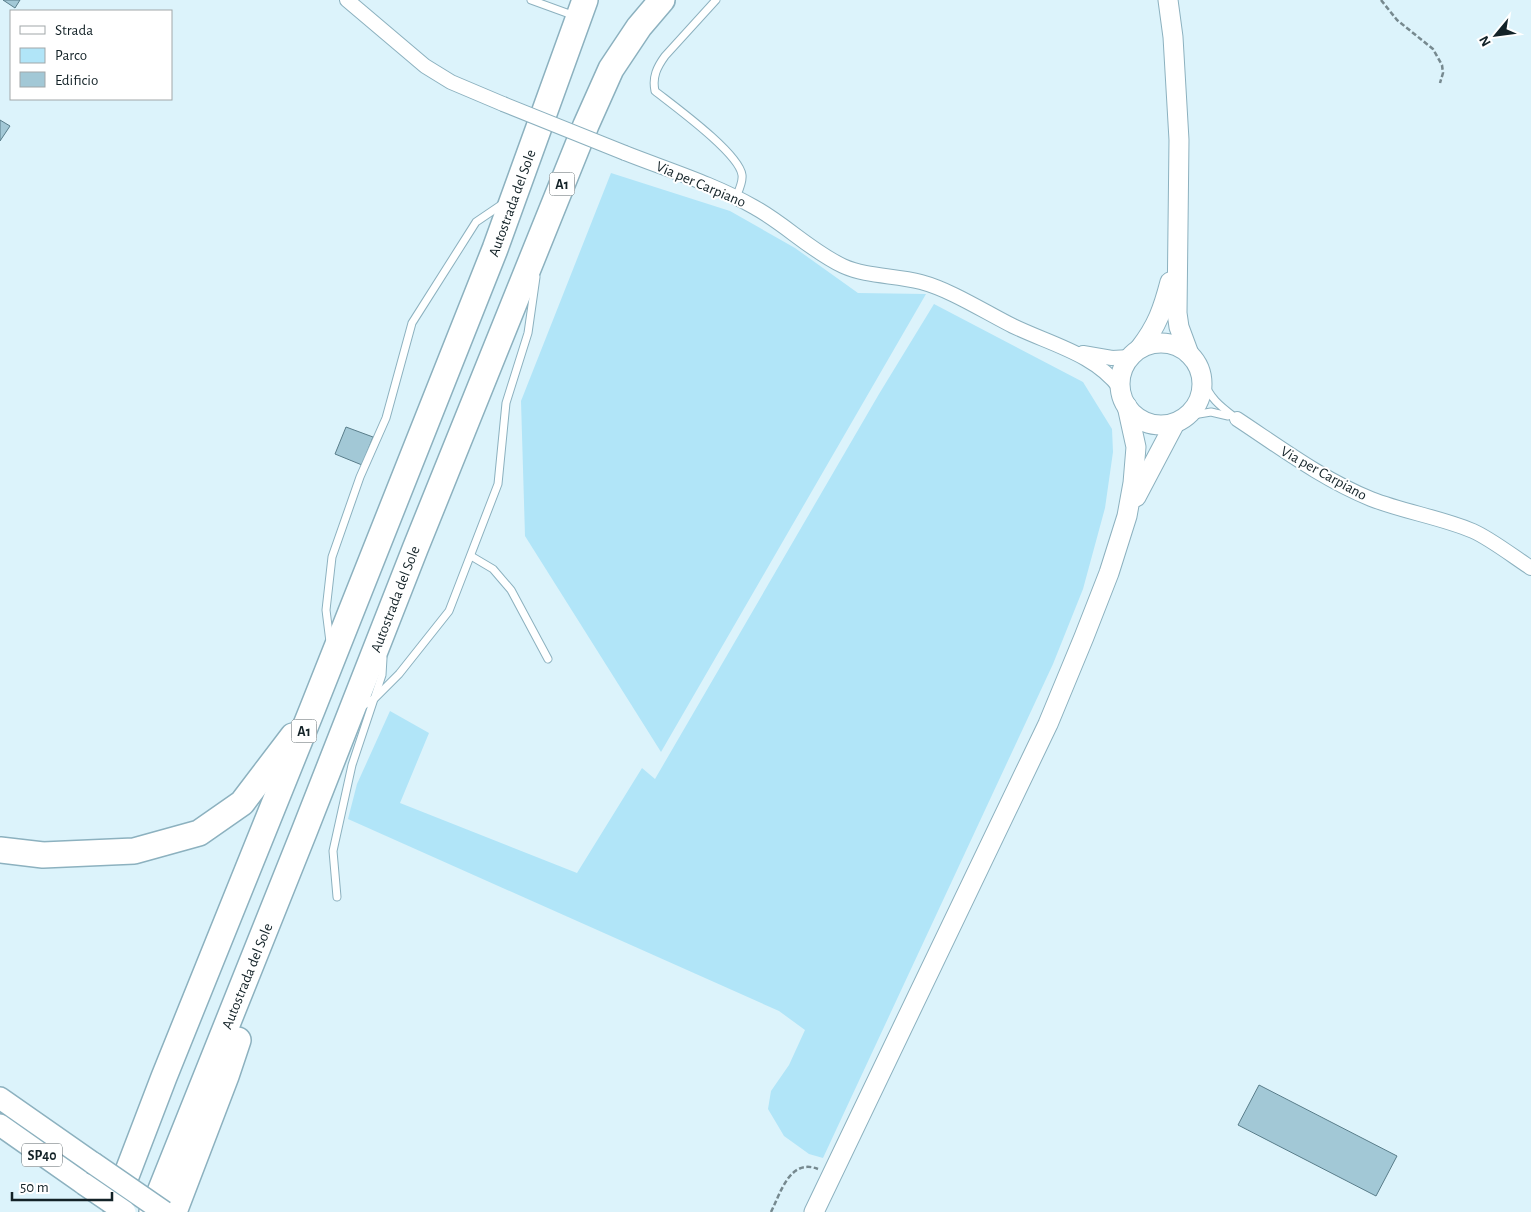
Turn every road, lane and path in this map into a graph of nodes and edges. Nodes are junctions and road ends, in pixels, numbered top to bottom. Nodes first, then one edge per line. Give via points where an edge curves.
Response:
1 (347, 0) edge
2 (531, 0) edge
3 (662, 0) edge
4 (716, 0) edge
5 (1168, 0) edge
6 (1381, 0) edge
7 (582, 9) edge
8 (1440, 82) dead end
9 (515, 196) junction
10 (736, 197) junction
11 (542, 234) junction
12 (1178, 239) junction
13 (538, 264) dead end
14 (537, 273) dead end
15 (1065, 348) junction
16 (1135, 353) junction
17 (1195, 356) junction
18 (1206, 377) junction
19 (1120, 388) junction
20 (1127, 406) junction
21 (1181, 419) junction
22 (1237, 419) junction
23 (1127, 516) junction
24 (470, 556) junction
25 (1531, 568) edge
26 (384, 626) junction
27 (548, 659) dead end
28 (332, 661) junction
29 (375, 698) junction
30 (312, 710) junction
31 (350, 715) junction
32 (304, 832) junction
33 (0, 850) edge
34 (337, 897) dead end
35 (164, 1077) junction
36 (0, 1098) edge
37 (0, 1125) edge
38 (831, 1175) junction
39 (104, 1212) edge
40 (112, 1212) edge
41 (125, 1212) edge
42 (152, 1212) edge
43 (164, 1212) edge
44 (174, 1212) edge
45 (771, 1212) edge
46 (814, 1212) edge

1 - 10 street, Via per Carpiano, bridge via 424,66 451,82
2 - 7 lane
3 - 11 highway, Autostrada del Sole / A1 via 639,27 612,69
4 - 10 lane via 664,56 654,85 655,91 722,146 739,168 742,175
5 - 12 main road via 1179,140
6 - 8 path via 1397,20 1433,49 1442,65
7 - 9 highway, Autostrada del Sole / A1
9 - 28 highway, Autostrada del Sole / A1
9 - 28 lane, A1 via 476,222 412,323 386,418 360,477 332,557 326,610
10 - 15 street, Via per Carpiano via 772,217 821,254 844,266 922,282
11 - 13 lane
11 - 26 highway, Autostrada del Sole / A1
12 - 16 main road via 1156,326
12 - 17 main road via 1177,313 1182,339
14 - 24 lane via 528,333 506,403 498,484
15 - 16 street, Via per Carpiano via 1112,358
15 - 19 street, Via per Carpiano via 1100,367
16 - 17 main road via 1152,344 1165,343
16 - 19 main road via 1122,372
17 - 18 path
17 - 18 main road
18 - 21 main road via 1196,405
18 - 22 lane, Via per Carpiano via 1209,395
19 - 20 main road
20 - 21 main road via 1148,423 1162,425
20 - 23 main road via 1136,447
21 - 22 lane, Via per Carpiano via 1211,412
21 - 23 main road
22 - 25 street, Via per Carpiano via 1296,459 1344,486 1373,499 1474,532
23 - 38 main road via 1109,573 1048,724
24 - 27 lane via 493,569 511,590
24 - 29 lane via 449,611 399,674
26 - 29 lane via 382,676
26 - 31 highway, Autostrada del Sole / A1
28 - 30 highway, Autostrada del Sole / A1
29 - 31 lane
29 - 34 lane via 352,765 333,852
30 - 33 highway via 242,803 198,833 134,851 42,855
30 - 35 highway, Autostrada del Sole / A1
31 - 32 highway, Autostrada del Sole / A1
32 - 42 highway, Autostrada del Sole / A1
32 - 44 highway via 226,1076
35 - 39 highway
35 - 40 highway, Autostrada del Sole / A1
36 - 43 main road, SP40, bridge
37 - 41 main road, SP40, bridge
38 - 45 path via 802,1166 788,1178
38 - 46 main road

